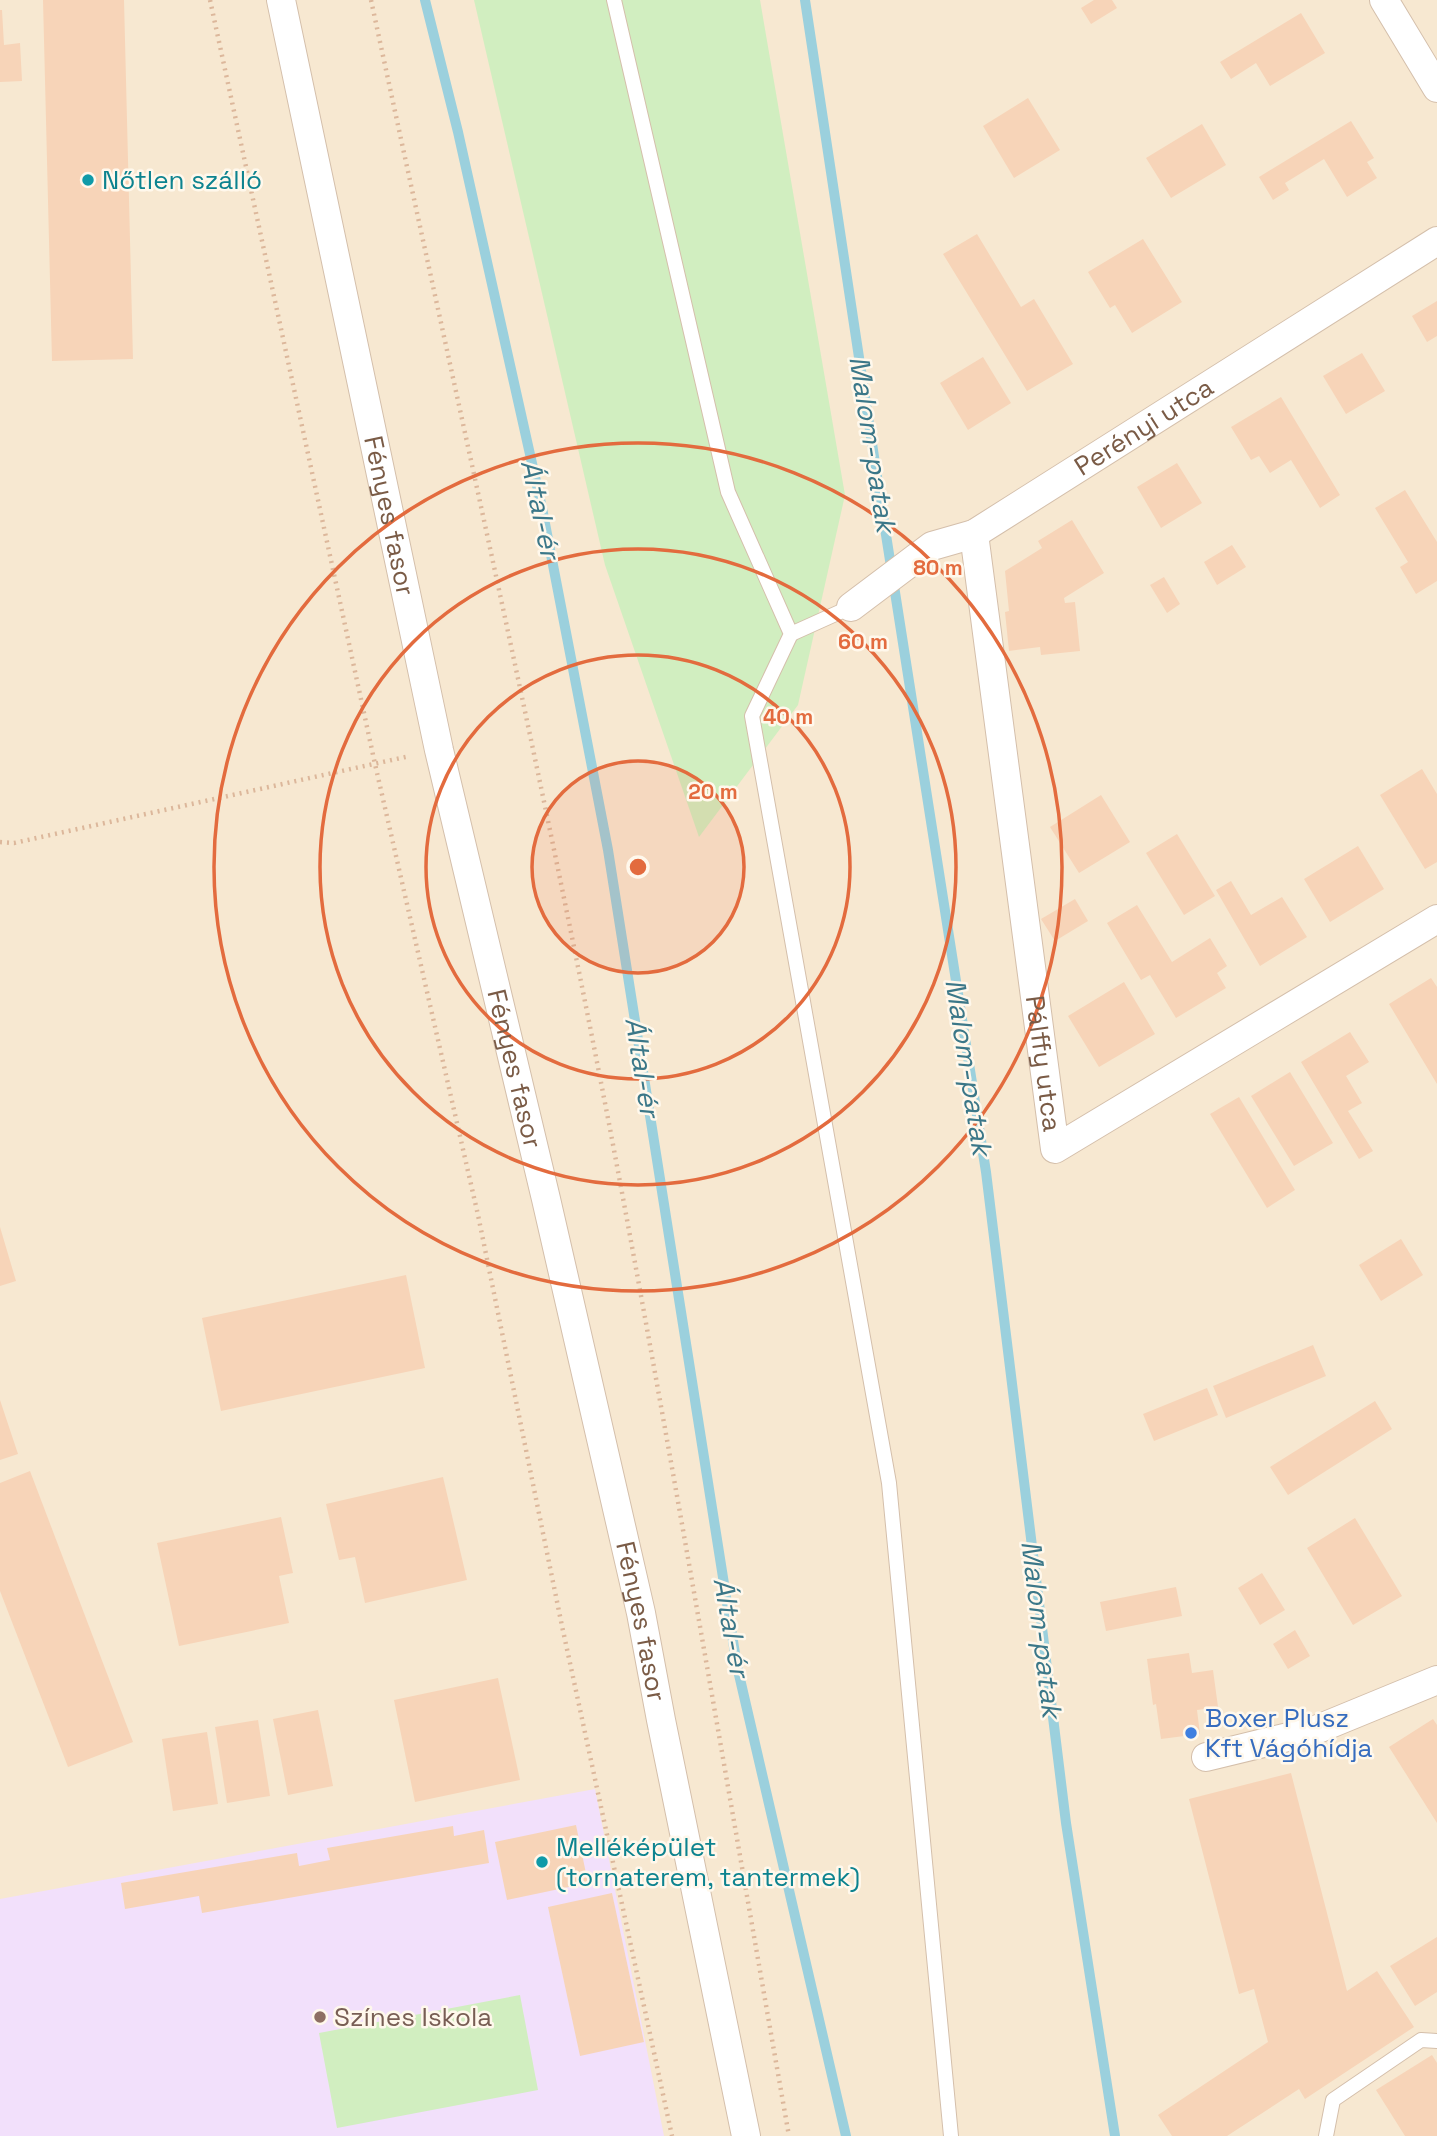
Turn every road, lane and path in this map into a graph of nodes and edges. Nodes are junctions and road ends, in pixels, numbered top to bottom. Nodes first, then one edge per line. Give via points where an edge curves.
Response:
1 (210, 0) edge
2 (281, 0) edge
3 (371, 0) edge
4 (614, 0) edge
5 (1384, 0) edge
6 (1437, 88) edge
7 (1437, 241) edge
8 (974, 534) junction
9 (851, 607) joint
10 (791, 634) junction
11 (439, 750) junction
12 (375, 764) junction
13 (0, 842) edge
14 (1437, 919) edge
15 (1437, 1680) edge
16 (1206, 1758) dead end
17 (1437, 2041) edge
18 (672, 2136) edge
19 (746, 2136) edge
20 (789, 2136) edge
21 (951, 2136) edge
22 (1326, 2136) edge

1 - 12 path
2 - 11 street, Fényes fasor
3 - 20 path via 542,787 610,1134
4 - 10 lane via 728,492
5 - 6 street
7 - 8 street, Perényi utca
8 - 9 street, Perényi utca via 932,546
8 - 14 street, Pálffy utca via 1055,1149
9 - 10 lane
10 - 21 lane via 752,716 889,1483
11 - 12 path
11 - 19 street, Fényes fasor via 641,1613
12 - 13 path via 14,843
12 - 18 path via 478,1214
15 - 16 street via 1312,1731
17 - 22 lane via 1421,2040 1333,2100

